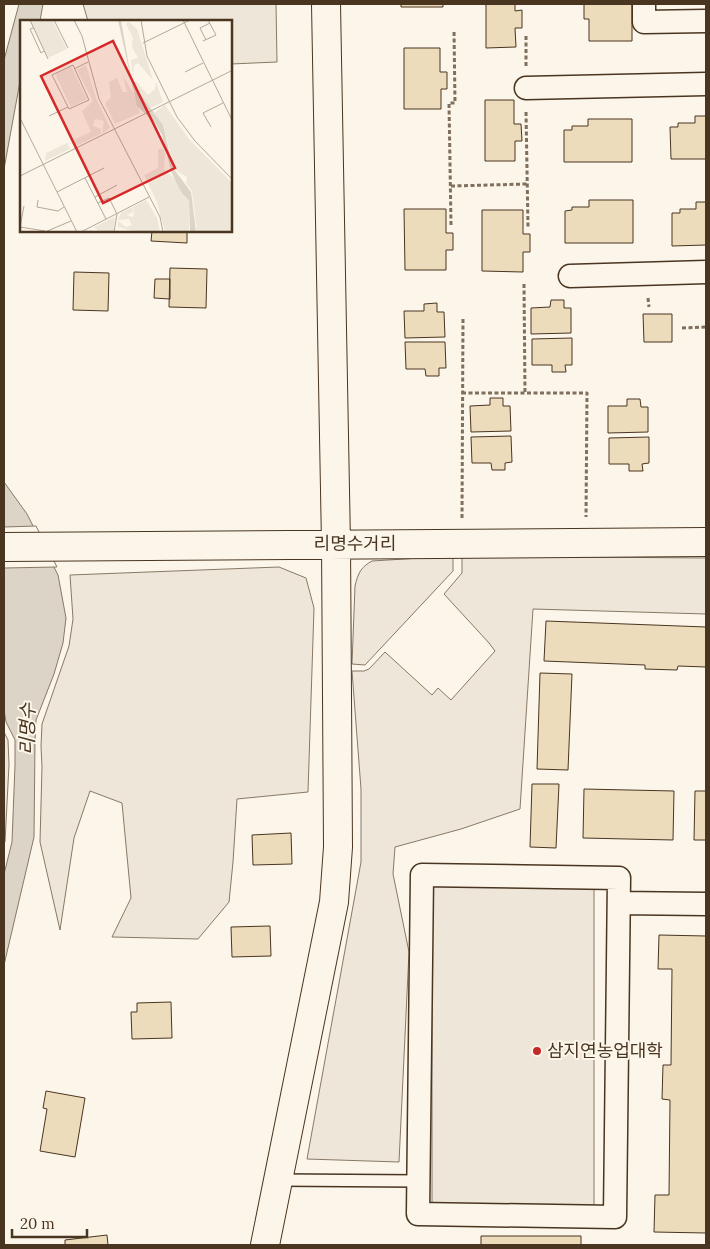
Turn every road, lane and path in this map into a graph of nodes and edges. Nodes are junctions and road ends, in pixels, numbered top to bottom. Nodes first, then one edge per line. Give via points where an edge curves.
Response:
1 (326, 4) edge
2 (644, 4) edge
3 (706, 21) edge
4 (454, 30) dead end
5 (526, 36) dead end
6 (706, 84) edge
7 (526, 88) junction
8 (527, 184) junction
9 (451, 186) junction
10 (451, 225) dead end
11 (528, 228) dead end
12 (706, 272) edge
13 (570, 276) dead end
14 (524, 284) dead end
15 (463, 318) dead end
16 (706, 327) edge
17 (682, 328) dead end
18 (462, 393) junction
19 (525, 393) junction
20 (706, 542) edge
21 (462, 543) junction
22 (586, 543) junction
23 (336, 544) junction
24 (4, 547) edge
25 (619, 903) junction
26 (706, 904) edge
27 (278, 1180) junction
28 (418, 1181) junction
29 (265, 1245) edge

1 - 23 street
2 - 3 street via 644,22
4 - 9 path via 455,103 449,103
5 - 7 path
6 - 7 street
7 - 8 path
8 - 9 path
8 - 11 path
9 - 10 path
12 - 13 street
14 - 19 path
15 - 18 path
16 - 17 path
18 - 19 path
18 - 21 path
19 - 22 path via 587,393
20 - 22 street, 리명수거리
21 - 22 street, 리명수거리
21 - 23 street, 리명수거리
23 - 24 street, 리명수거리
23 - 27 street via 338,847 334,902
25 - 26 street
25 - 28 street via 619,878 422,875
25 - 28 street via 615,1217 418,1214
27 - 28 lane
27 - 29 street

